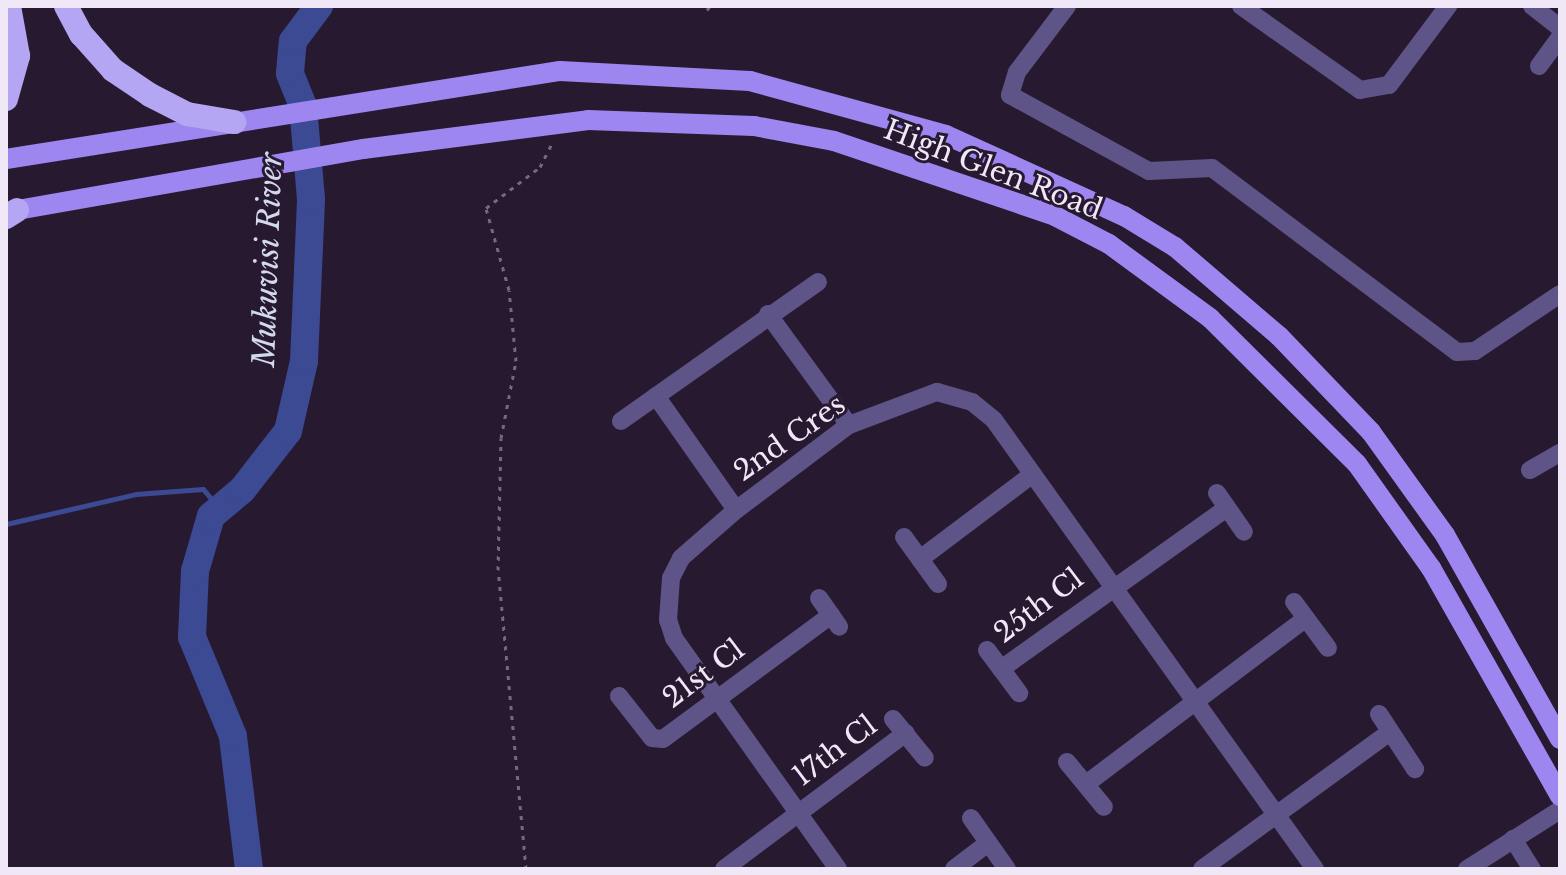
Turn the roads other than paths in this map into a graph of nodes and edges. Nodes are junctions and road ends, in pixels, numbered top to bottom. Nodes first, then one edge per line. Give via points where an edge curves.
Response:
1 (9, 6) edge
2 (66, 6) edge
3 (1067, 6) edge
4 (1241, 6) edge
5 (1448, 6) edge
6 (1532, 6) edge
7 (1261, 12) edge
8 (1560, 28) edge
9 (1560, 37) edge
10 (1539, 66) dead end
11 (6, 99) edge
12 (234, 122) junction
13 (6, 159) edge
14 (10, 213) edge
15 (818, 282) dead end
16 (1560, 294) edge
17 (768, 314) junction
18 (656, 396) junction
19 (621, 421) dead end
20 (849, 425) junction
21 (1560, 453) edge
22 (1530, 470) dead end
23 (1033, 474) junction
24 (736, 510) junction
25 (1244, 532) dead end
26 (904, 537) dead end
27 (920, 559) junction
28 (938, 584) dead end
29 (1111, 588) junction
30 (819, 598) dead end
31 (1294, 602) dead end
32 (1305, 619) junction
33 (1328, 648) dead end
34 (987, 650) dead end
35 (1001, 669) junction
36 (1019, 693) dead end
37 (619, 696) dead end
38 (717, 699) junction
39 (1193, 703) junction
40 (1379, 714) dead end
41 (1390, 732) junction
42 (1560, 739) edge
43 (925, 758) dead end
44 (1067, 762) dead end
45 (1415, 769) dead end
46 (1086, 784) junction
47 (1560, 796) edge
48 (1104, 807) dead end
49 (1560, 810) edge
50 (798, 814) junction
51 (1275, 816) junction
52 (971, 818) dead end
53 (1513, 839) junction
54 (988, 843) junction
55 (724, 869) edge
56 (838, 869) edge
57 (954, 869) edge
58 (1007, 869) edge
59 (1202, 869) edge
60 (1315, 869) edge
61 (1467, 869) edge
62 (1532, 869) edge

1 - 11 highway via 18,56
2 - 12 highway via 81,34 113,70 187,114
3 - 16 street via 1017,72 1010,95 1149,171 1212,168 1457,352 1475,351
4 - 7 street
5 - 7 street via 1389,85 1377,90 1360,90
6 - 8 street
9 - 10 street
12 - 13 main road, High Glen Road
12 - 42 main road, High Glen Road via 560,71 750,81 946,135 1124,216 1224,285 1371,432 1472,578
14 - 47 main road, High Glen Road via 363,149 588,120 754,126 834,141 1055,216 1109,244 1210,318 1357,464 1431,568
15 - 17 street
17 - 18 street
17 - 20 street
18 - 19 street
18 - 24 street
20 - 23 street, 2nd Cres via 937,392 972,402 994,420
20 - 24 street, 2nd Cres
21 - 22 street
23 - 27 street
23 - 29 street, 2nd Cres
24 - 38 street, 2nd Cres via 681,558 671,578 668,620 674,638
25 - 29 street, 25th Cl via 1222,500
26 - 27 street
27 - 28 street
29 - 35 street, 25th Cl
29 - 39 street, 2nd Cres
30 - 38 street, 21st Cl via 835,621
31 - 32 street
32 - 33 street
32 - 39 street
34 - 35 street
35 - 36 street
37 - 38 street, 21st Cl via 657,740
38 - 50 street, 2nd Cres
39 - 46 street
39 - 51 street, 2nd Cres
40 - 41 street
41 - 45 street
41 - 51 street
43 - 50 street, 17th Cl via 899,726
44 - 46 street
46 - 48 street
49 - 53 street
50 - 55 street, 17th Cl
50 - 56 street, 2nd Cres
51 - 59 street
51 - 60 street, 2nd Cres
52 - 54 street
53 - 61 street
53 - 62 street
54 - 57 street
54 - 58 street

